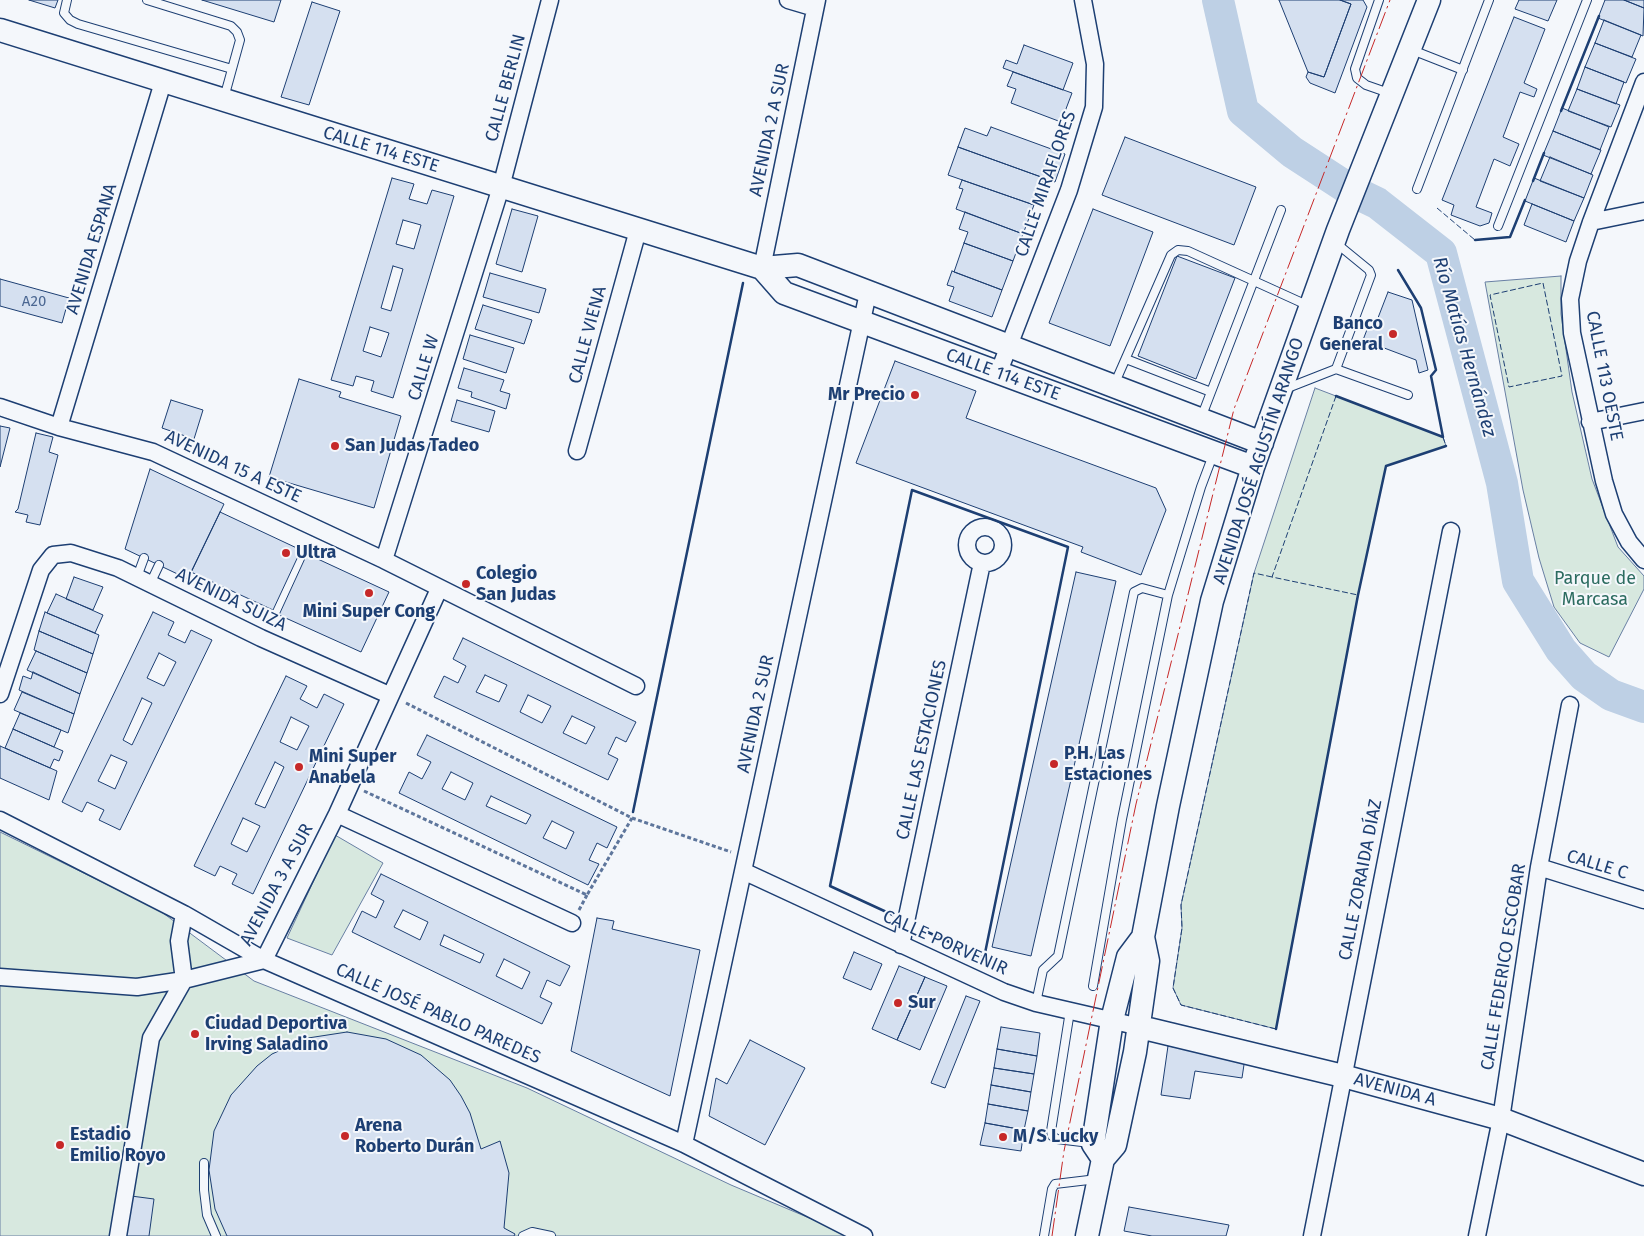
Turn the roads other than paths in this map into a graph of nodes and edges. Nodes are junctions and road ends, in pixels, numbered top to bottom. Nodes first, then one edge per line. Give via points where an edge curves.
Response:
1 (67, 0) edge
2 (147, 0) edge
3 (550, 0) edge
4 (788, 0) edge
5 (1083, 0) edge
6 (1380, 0) edge
7 (1429, 0) edge
8 (1489, 0) edge
9 (1587, 0) edge
10 (816, 4) edge
11 (0, 30) edge
12 (1408, 48) junction
13 (232, 69) junction
14 (1463, 70) junction
15 (163, 82) junction
16 (1644, 82) edge
17 (1391, 94) junction
18 (223, 102) junction
19 (501, 187) junction
20 (1417, 189) dead end
21 (1281, 210) dead end
22 (1644, 211) edge
23 (1591, 222) junction
24 (1498, 226) dead end
25 (638, 230) junction
26 (1336, 236) junction
27 (762, 268) junction
28 (1252, 280) junction
29 (868, 292) junction
30 (1311, 306) junction
31 (862, 322) junction
32 (1009, 346) junction
33 (1126, 358) junction
34 (1336, 369) junction
35 (998, 374) junction
36 (1114, 386) junction
37 (1281, 390) junction
38 (1210, 392) junction
39 (1408, 395) dead end
40 (0, 407) edge
41 (1644, 411) edge
42 (1200, 419) junction
43 (1590, 422) junction
44 (59, 427) junction
45 (1262, 443) junction
46 (577, 451) dead end
47 (1214, 453) junction
48 (1253, 468) junction
49 (1451, 531) dead end
50 (144, 558) dead end
51 (384, 560) junction
52 (1644, 560) edge
53 (982, 563) dead end
54 (159, 565) dead end
55 (143, 580) junction
56 (439, 589) junction
57 (1168, 595) junction
58 (636, 686) dead end
59 (0, 693) edge
60 (389, 695) junction
61 (1570, 705) dead end
62 (337, 814) junction
63 (0, 820) edge
64 (1539, 867) junction
65 (743, 872) junction
66 (1644, 900) edge
67 (184, 914) junction
68 (572, 923) dead end
69 (1143, 937) junction
70 (901, 945) junction
71 (264, 960) junction
72 (0, 977) edge
73 (184, 980) junction
74 (1093, 986) dead end
75 (1036, 1003) junction
76 (1070, 1011) junction
77 (1112, 1020) junction
78 (1140, 1027) junction
79 (1343, 1076) junction
80 (1501, 1119) junction
81 (684, 1144) junction
82 (1098, 1161) junction
83 (204, 1163) dead end
84 (1644, 1174) edge
85 (118, 1236) edge
86 (216, 1236) edge
87 (523, 1236) edge
88 (551, 1236) edge
89 (864, 1236) edge
90 (1044, 1236) edge
91 (1087, 1236) edge
92 (1312, 1236) edge
93 (1477, 1236) edge

1 - 13 lane via 64,13 78,24
2 - 13 lane via 231,26 240,40
3 - 19 street, CALLE BERLIN
4 - 10 street
5 - 32 street, CALLE MIRAFLORES via 1095,64 1094,107 1069,190
6 - 17 lane via 1356,69 1357,78 1366,85
7 - 12 street, AVENIDA JOSÉ AGUSTÍN ARANGO
8 - 14 lane
9 - 24 lane
10 - 27 street, AVENIDA 2 A SUR
11 - 15 street, CALLE 114 ESTE
12 - 14 lane
12 - 17 street, AVENIDA JOSÉ AGUSTÍN ARANGO
13 - 18 lane
14 - 20 lane
15 - 18 street, CALLE 114 ESTE
15 - 44 street, AVENIDA ESPANA
16 - 23 street, CALLE 113 OESTE
17 - 26 street, AVENIDA JOSÉ AGUSTÍN ARANGO
18 - 19 street, CALLE 114 ESTE
19 - 25 street, CALLE 114 ESTE
19 - 51 street, CALLE W
21 - 28 lane
22 - 23 street
23 - 43 street, CALLE 113 OESTE via 1570,299 1572,334
25 - 27 street, CALLE 114 ESTE
25 - 46 street, CALLE VIENA
26 - 30 street, AVENIDA JOSÉ AGUSTÍN ARANGO
26 - 34 lane via 1371,274
27 - 29 street, CALLE 114 ESTE via 798,265
27 - 31 street, CALLE 114 ESTE via 784,294
28 - 30 lane
28 - 33 lane via 1188,251 1178,250 1171,255
28 - 38 lane
29 - 31 street, AVENIDA 2 SUR
29 - 32 street, CALLE 114 ESTE
30 - 37 street, AVENIDA JOSÉ AGUSTÍN ARANGO
31 - 35 street, CALLE 114 ESTE
31 - 65 street, AVENIDA 2 SUR
32 - 35 street, CALLE MIRAFLORES
32 - 36 street, CALLE 114 ESTE
33 - 36 lane
33 - 38 lane
34 - 37 lane
34 - 39 lane
35 - 47 street, CALLE 114 ESTE
36 - 42 street, CALLE 114 ESTE
37 - 45 street, AVENIDA JOSÉ AGUSTÍN ARANGO
38 - 42 lane
40 - 44 street, AVENIDA 15 A ESTE
41 - 43 street
42 - 45 street, CALLE 114 ESTE
43 - 52 street, CALLE 113 OESTE via 1614,514 1629,542
44 - 51 street, AVENIDA 15 A ESTE via 153,452
45 - 48 street, AVENIDA JOSÉ AGUSTÍN ARANGO
47 - 48 street, CALLE 114 ESTE
47 - 57 lane
48 - 69 street, AVENIDA JOSÉ AGUSTÍN ARANGO via 1212,601
49 - 79 street, CALLE ZORAIDA DÍAZ
50 - 55 lane
51 - 56 street, AVENIDA 15 A ESTE
53 - 70 street, CALLE LAS ESTACIONES
54 - 55 lane
55 - 59 street, AVENIDA SUIZA via 71,553 53,556 42,570
55 - 60 street, AVENIDA SUIZA via 261,638
56 - 58 street, AVENIDA 15 A ESTE
56 - 60 street, AVENIDA 3 A SUR
57 - 74 lane via 1122,819
57 - 75 lane via 1142,588 1134,592 1058,956 1043,970
60 - 62 street, AVENIDA 3 A SUR
61 - 64 street, CALLE FEDERICO ESCOBAR
62 - 68 street
62 - 71 street, AVENIDA 3 A SUR
63 - 67 street, CALLE JOSÉ PABLO PAREDES
64 - 66 street, CALLE C
64 - 80 street, CALLE FEDERICO ESCOBAR
65 - 70 street, CALLE PORVENIR
65 - 81 street, AVENIDA 2 SUR
67 - 71 street, CALLE JOSÉ PABLO PAREDES
67 - 73 street via 179,941
69 - 77 street, AVENIDA JOSÉ AGUSTÍN ARANGO via 1128,957
69 - 78 street, AVENIDA JOSÉ AGUSTÍN ARANGO via 1148,962
70 - 75 street, CALLE PORVENIR via 1004,992
71 - 73 street, AVENIDA 3 A SUR
71 - 81 street, CALLE JOSÉ PABLO PAREDES
72 - 73 street, AVENIDA 3 A SUR via 136,987
73 - 85 street via 151,1038
75 - 76 street, CALLE PORVENIR
76 - 77 street, CALLE PORVENIR
76 - 82 lane via 1052,1136
77 - 78 street, CALLE PORVENIR
77 - 82 street, AVENIDA JOSÉ AGUSTÍN ARANGO
78 - 79 street, AVENIDA A
78 - 82 street, AVENIDA JOSÉ AGUSTÍN ARANGO via 1115,1145
79 - 80 street, AVENIDA A
79 - 92 street, CALLE ZORAIDA DÍAZ
80 - 84 street, AVENIDA A
80 - 93 street, CALLE FEDERICO ESCOBAR
81 - 89 street, CALLE JOSÉ PABLO PAREDES
82 - 90 lane via 1052,1189
82 - 91 street, AVENIDA JOSÉ AGUSTÍN ARANGO
83 - 86 lane via 207,1215
87 - 88 lane via 532,1232

